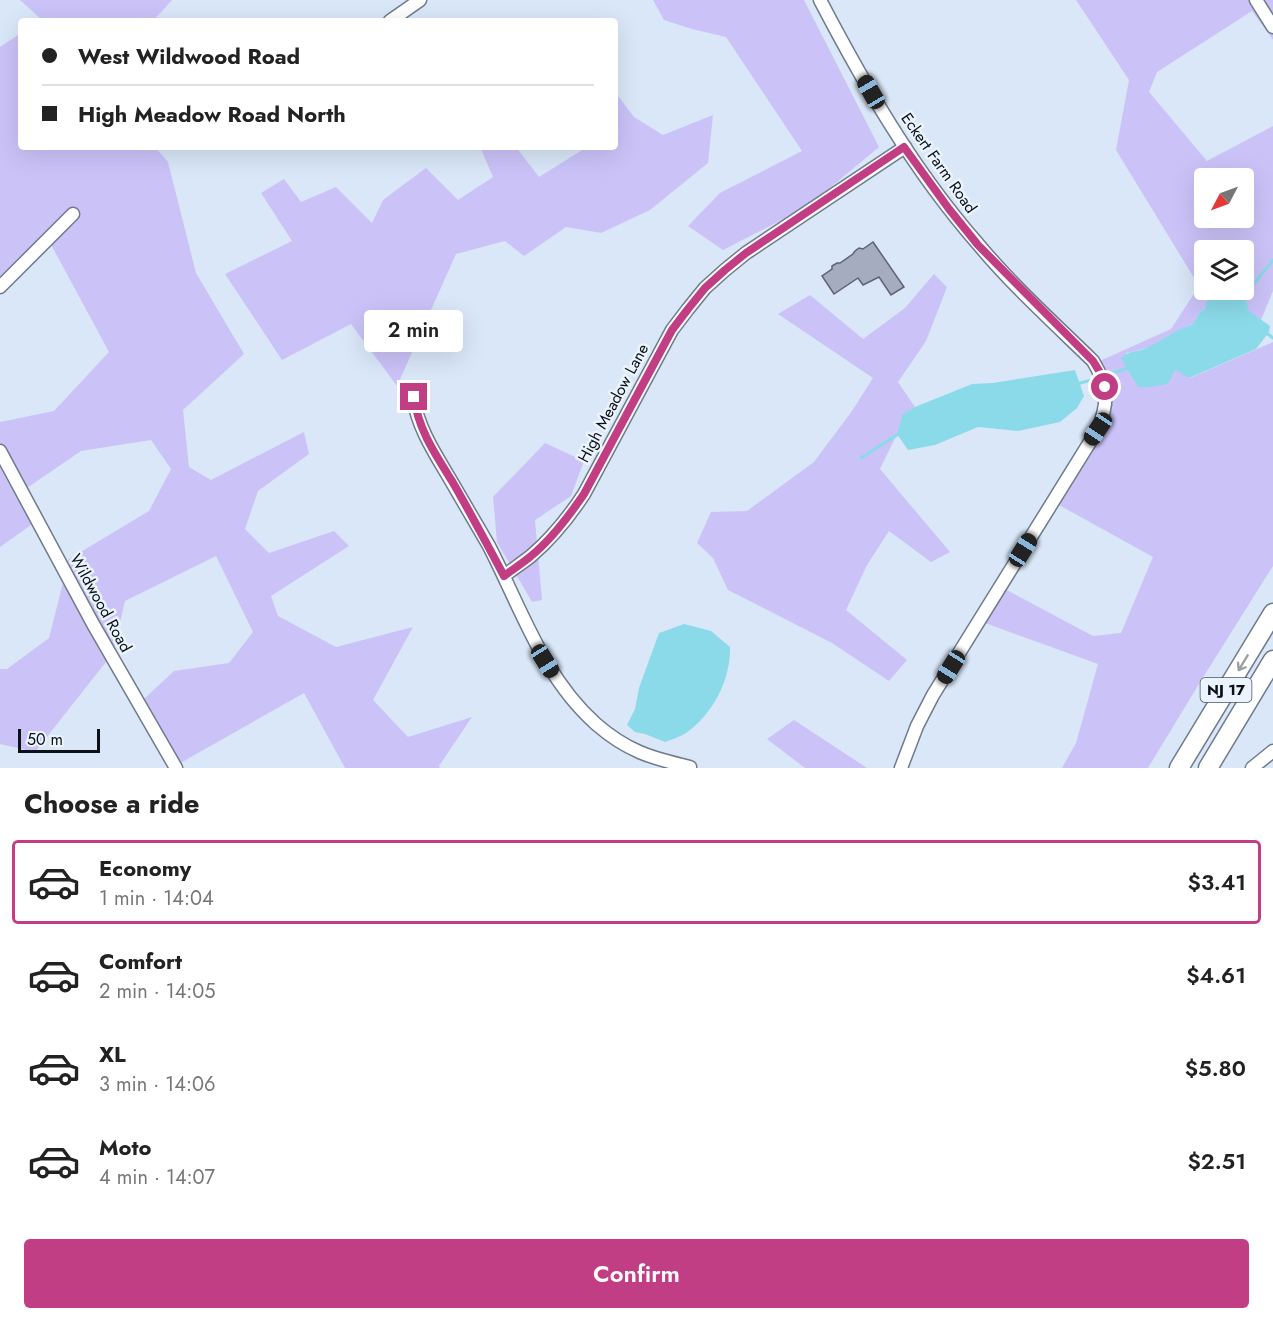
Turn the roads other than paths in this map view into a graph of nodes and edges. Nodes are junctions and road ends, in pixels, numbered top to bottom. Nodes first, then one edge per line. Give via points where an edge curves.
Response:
1 (420, 0) edge
2 (820, 0) edge
3 (1256, 0) edge
4 (394, 18) edge
5 (1273, 27) edge
6 (904, 147) junction
7 (73, 214) dead end
8 (0, 286) edge
9 (414, 397) dead end
10 (0, 451) edge
11 (504, 576) junction
12 (1273, 613) edge
13 (1273, 660) edge
14 (1273, 751) edge
15 (690, 767) edge
16 (176, 768) edge
17 (901, 768) edge
18 (1179, 768) edge
19 (1208, 768) edge
20 (1252, 768) edge

1 - 4 street
2 - 6 street, Eckert Farm Road
3 - 5 street
6 - 11 street, High Meadow Lane via 746,253 705,288 665,341 584,494 553,535
6 - 17 street, Eckert Farm Road via 978,245 1093,361 1101,374 1106,401 1098,429 933,695
7 - 8 street
9 - 11 street via 428,443
10 - 16 street, Wildwood Road
11 - 15 street via 545,661 581,709 635,751
12 -> 18 highway, NJ 17
13 - 19 highway, NJ 17
14 - 20 street

